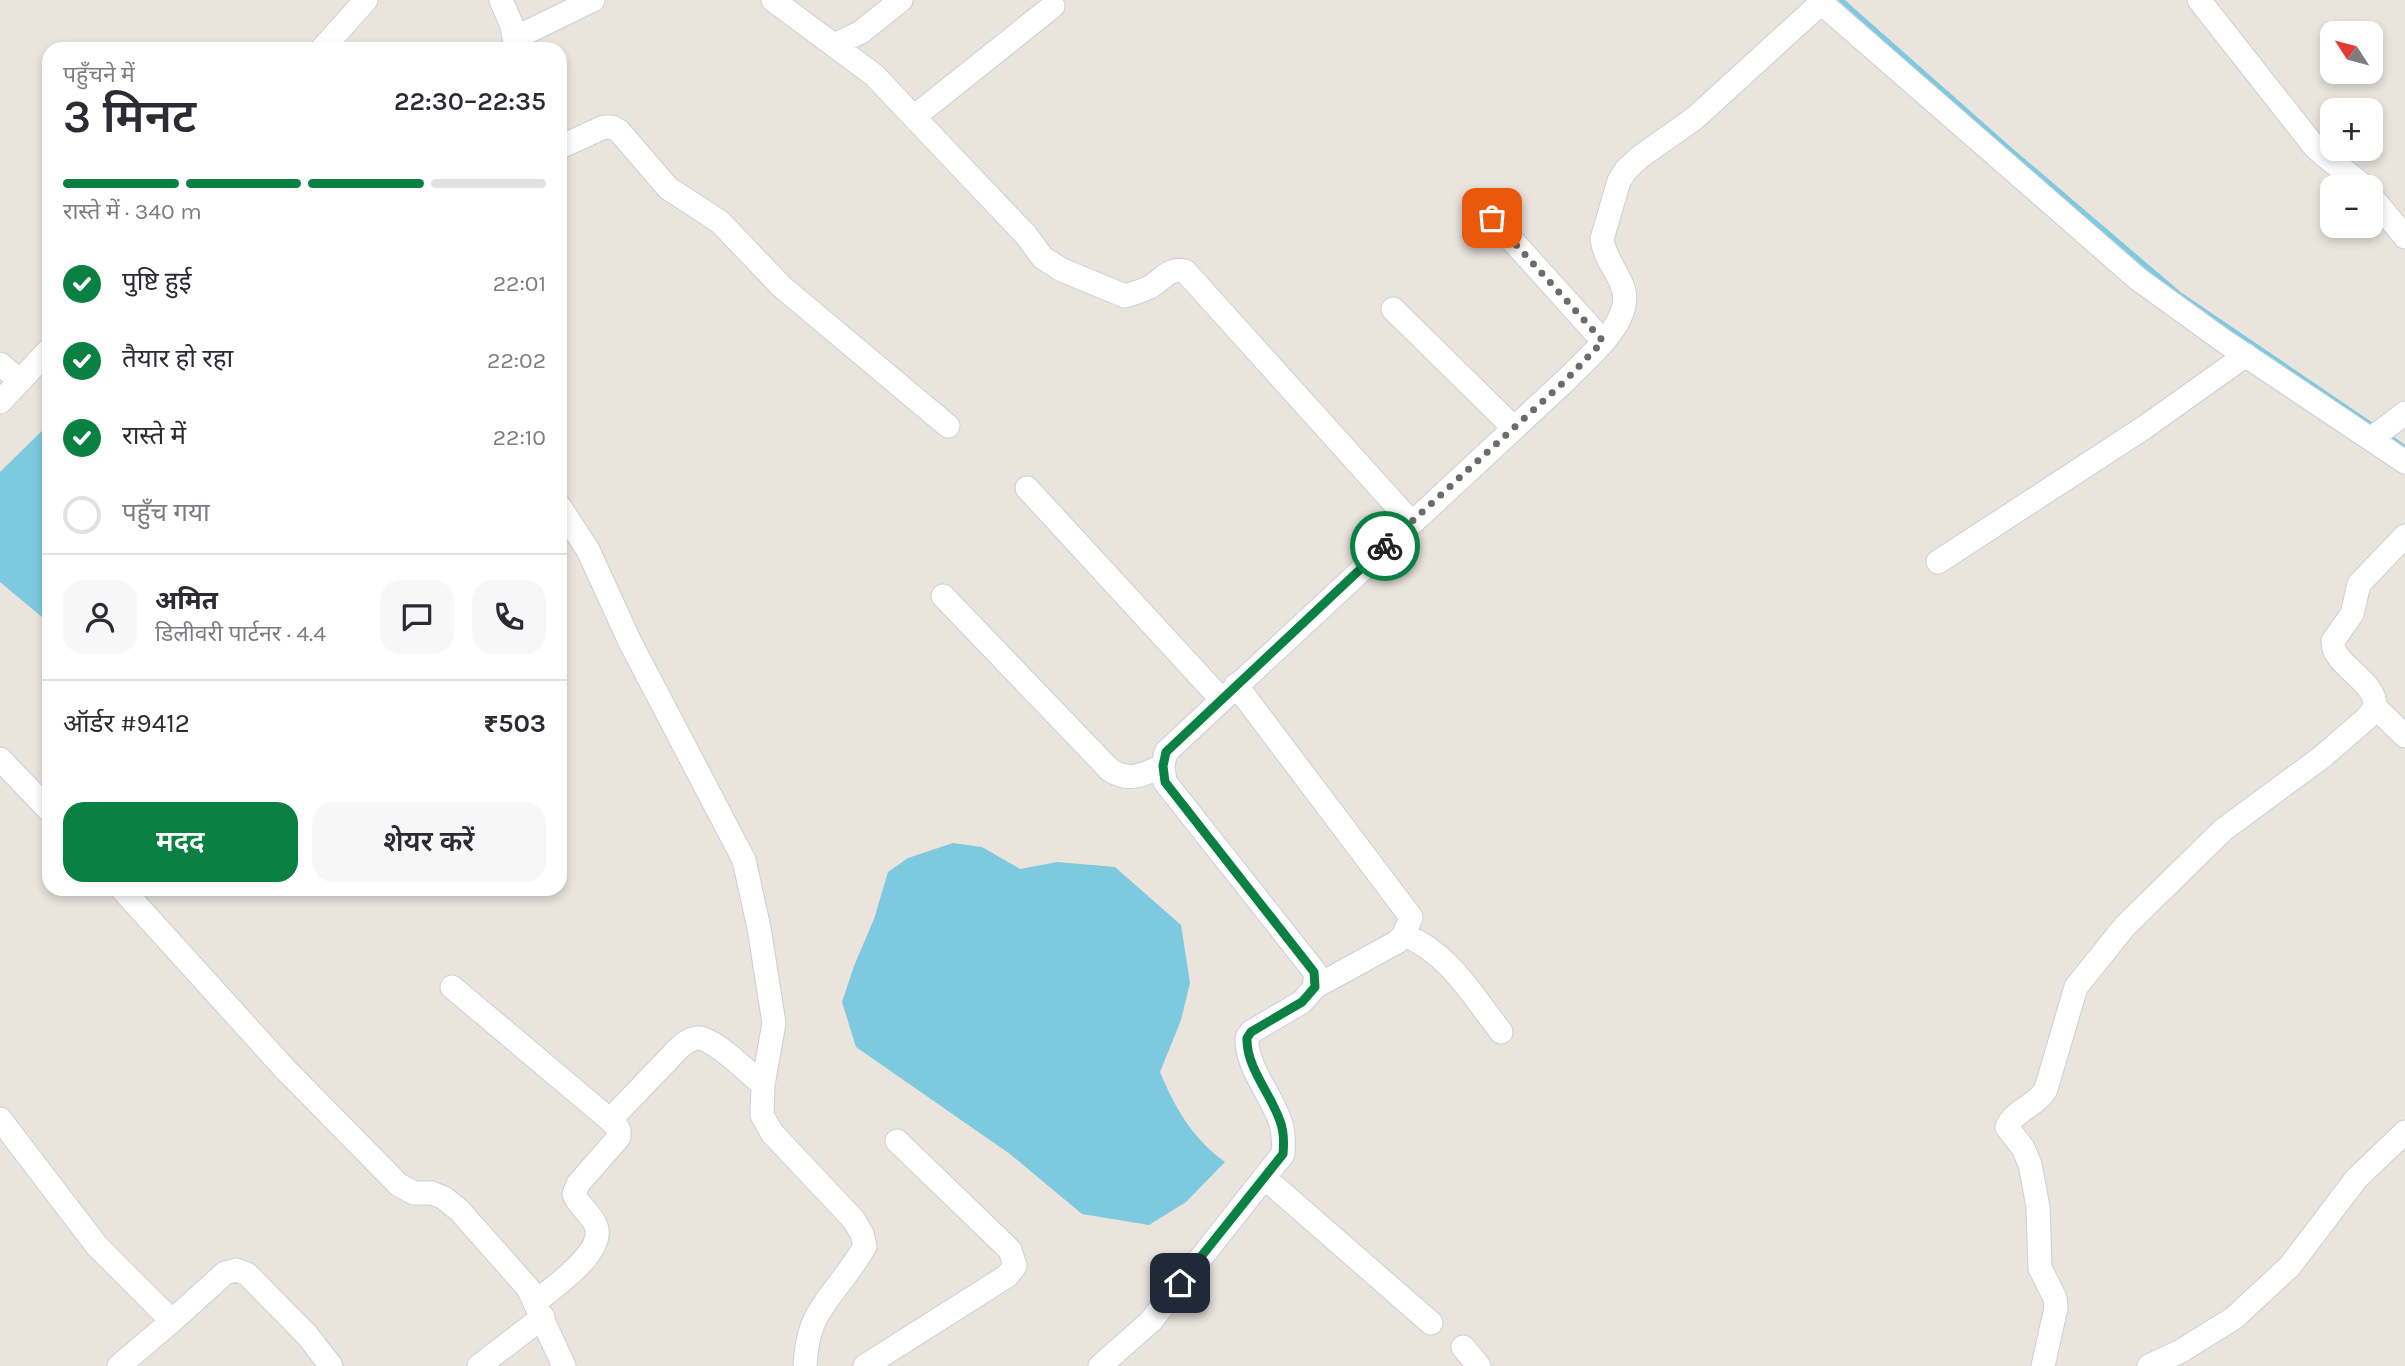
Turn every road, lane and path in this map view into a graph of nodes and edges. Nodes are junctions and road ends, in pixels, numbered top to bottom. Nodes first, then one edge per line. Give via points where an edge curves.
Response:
1 (366, 0) edge
2 (501, 0) edge
3 (593, 0) edge
4 (773, 0) edge
5 (901, 0) edge
6 (2199, 0) edge
7 (1819, 1) edge
8 (1053, 6) dead end
9 (328, 42) edge
10 (515, 42) edge
11 (520, 42) edge
12 (834, 46) junction
13 (914, 117) junction
14 (567, 144) edge
15 (2351, 175) edge
16 (2383, 210) edge
17 (1492, 218) dead end
18 (2405, 237) edge
19 (1393, 309) dead end
20 (1603, 341) junction
21 (2246, 355) junction
22 (42, 358) edge
23 (0, 364) edge
24 (20, 382) junction
25 (0, 402) edge
26 (948, 426) dead end
27 (2386, 427) edge
28 (1514, 428) junction
29 (2405, 463) edge
30 (1027, 488) dead end
31 (1411, 522) junction
32 (572, 530) edge
33 (2405, 536) edge
34 (1938, 562) dead end
35 (943, 596) dead end
36 (1229, 692) junction
37 (2375, 707) junction
38 (2405, 736) edge
39 (0, 759) edge
40 (1163, 766) junction
41 (42, 803) edge
42 (128, 896) edge
43 (1404, 935) junction
44 (452, 987) dead end
45 (1315, 987) junction
46 (1502, 1032) dead end
47 (764, 1085) junction
48 (0, 1119) edge
49 (610, 1120) junction
50 (2405, 1132) edge
51 (897, 1141) dead end
52 (1266, 1179) junction
53 (539, 1309) junction
54 (172, 1321) junction
55 (1431, 1323) dead end
56 (1463, 1347) dead end
57 (119, 1366) edge
58 (331, 1366) edge
59 (479, 1366) edge
60 (564, 1366) edge
61 (805, 1366) edge
62 (865, 1366) edge
63 (1101, 1366) edge
64 (1479, 1366) edge
65 (2043, 1366) edge
66 (2149, 1366) edge

1 - 9 street
2 - 10 street
3 - 11 street
4 - 12 street
5 - 12 street via 861,32
6 - 15 street via 2314,146
7 - 20 street via 1695,118 1640,157 1619,181 1602,239 1626,303
7 - 21 street via 2138,279
8 - 13 street
12 - 13 street via 874,75
13 - 31 street via 1043,258 1062,270 1125,296 1150,287 1176,269 1185,271
14 - 26 street via 604,127 618,131 668,188 720,222 781,286
16 - 18 street
17 - 20 street
19 - 28 street
20 - 28 street
21 - 27 street
21 - 34 street
22 - 24 street
23 - 24 street
24 - 25 street
27 - 29 street
28 - 31 street
30 - 36 street
31 - 36 street
32 - 47 street via 744,860 774,1023
33 - 37 street via 2359,584 2352,614 2333,641 2335,651 2372,692
35 - 40 street via 1110,769 1121,777
36 - 40 street via 1166,752
36 - 43 street via 1407,910 1411,917
37 - 38 street
37 - 65 street via 2322,757 2223,830 2125,926 2076,986 2046,1089 2010,1119 2007,1127 2030,1164 2038,1207 2040,1268 2055,1298
39 - 41 street
40 - 45 street via 1165,782 1314,972
42 - 53 street via 285,1069 399,1185 414,1193 432,1193 459,1210 528,1288
43 - 45 street
43 - 46 street via 1441,955
44 - 49 street
45 - 52 street via 1302,1002 1247,1038 1250,1056 1281,1121 1284,1140 1283,1154
47 - 49 street via 715,1045 701,1038 690,1039
47 - 61 street via 762,1115 772,1133 854,1220 865,1246 818,1314 807,1342
48 - 54 street via 97,1246
49 - 53 street via 619,1137 575,1189 576,1199 596,1225 595,1244
50 - 66 street via 2356,1179 2290,1266 2234,1318
51 - 62 street via 1010,1250 1015,1266 1007,1276
52 - 55 street
52 - 63 street via 1151,1321
53 - 59 street
53 - 60 street
54 - 57 street
54 - 58 street via 225,1273 236,1270 247,1274
56 - 64 street

